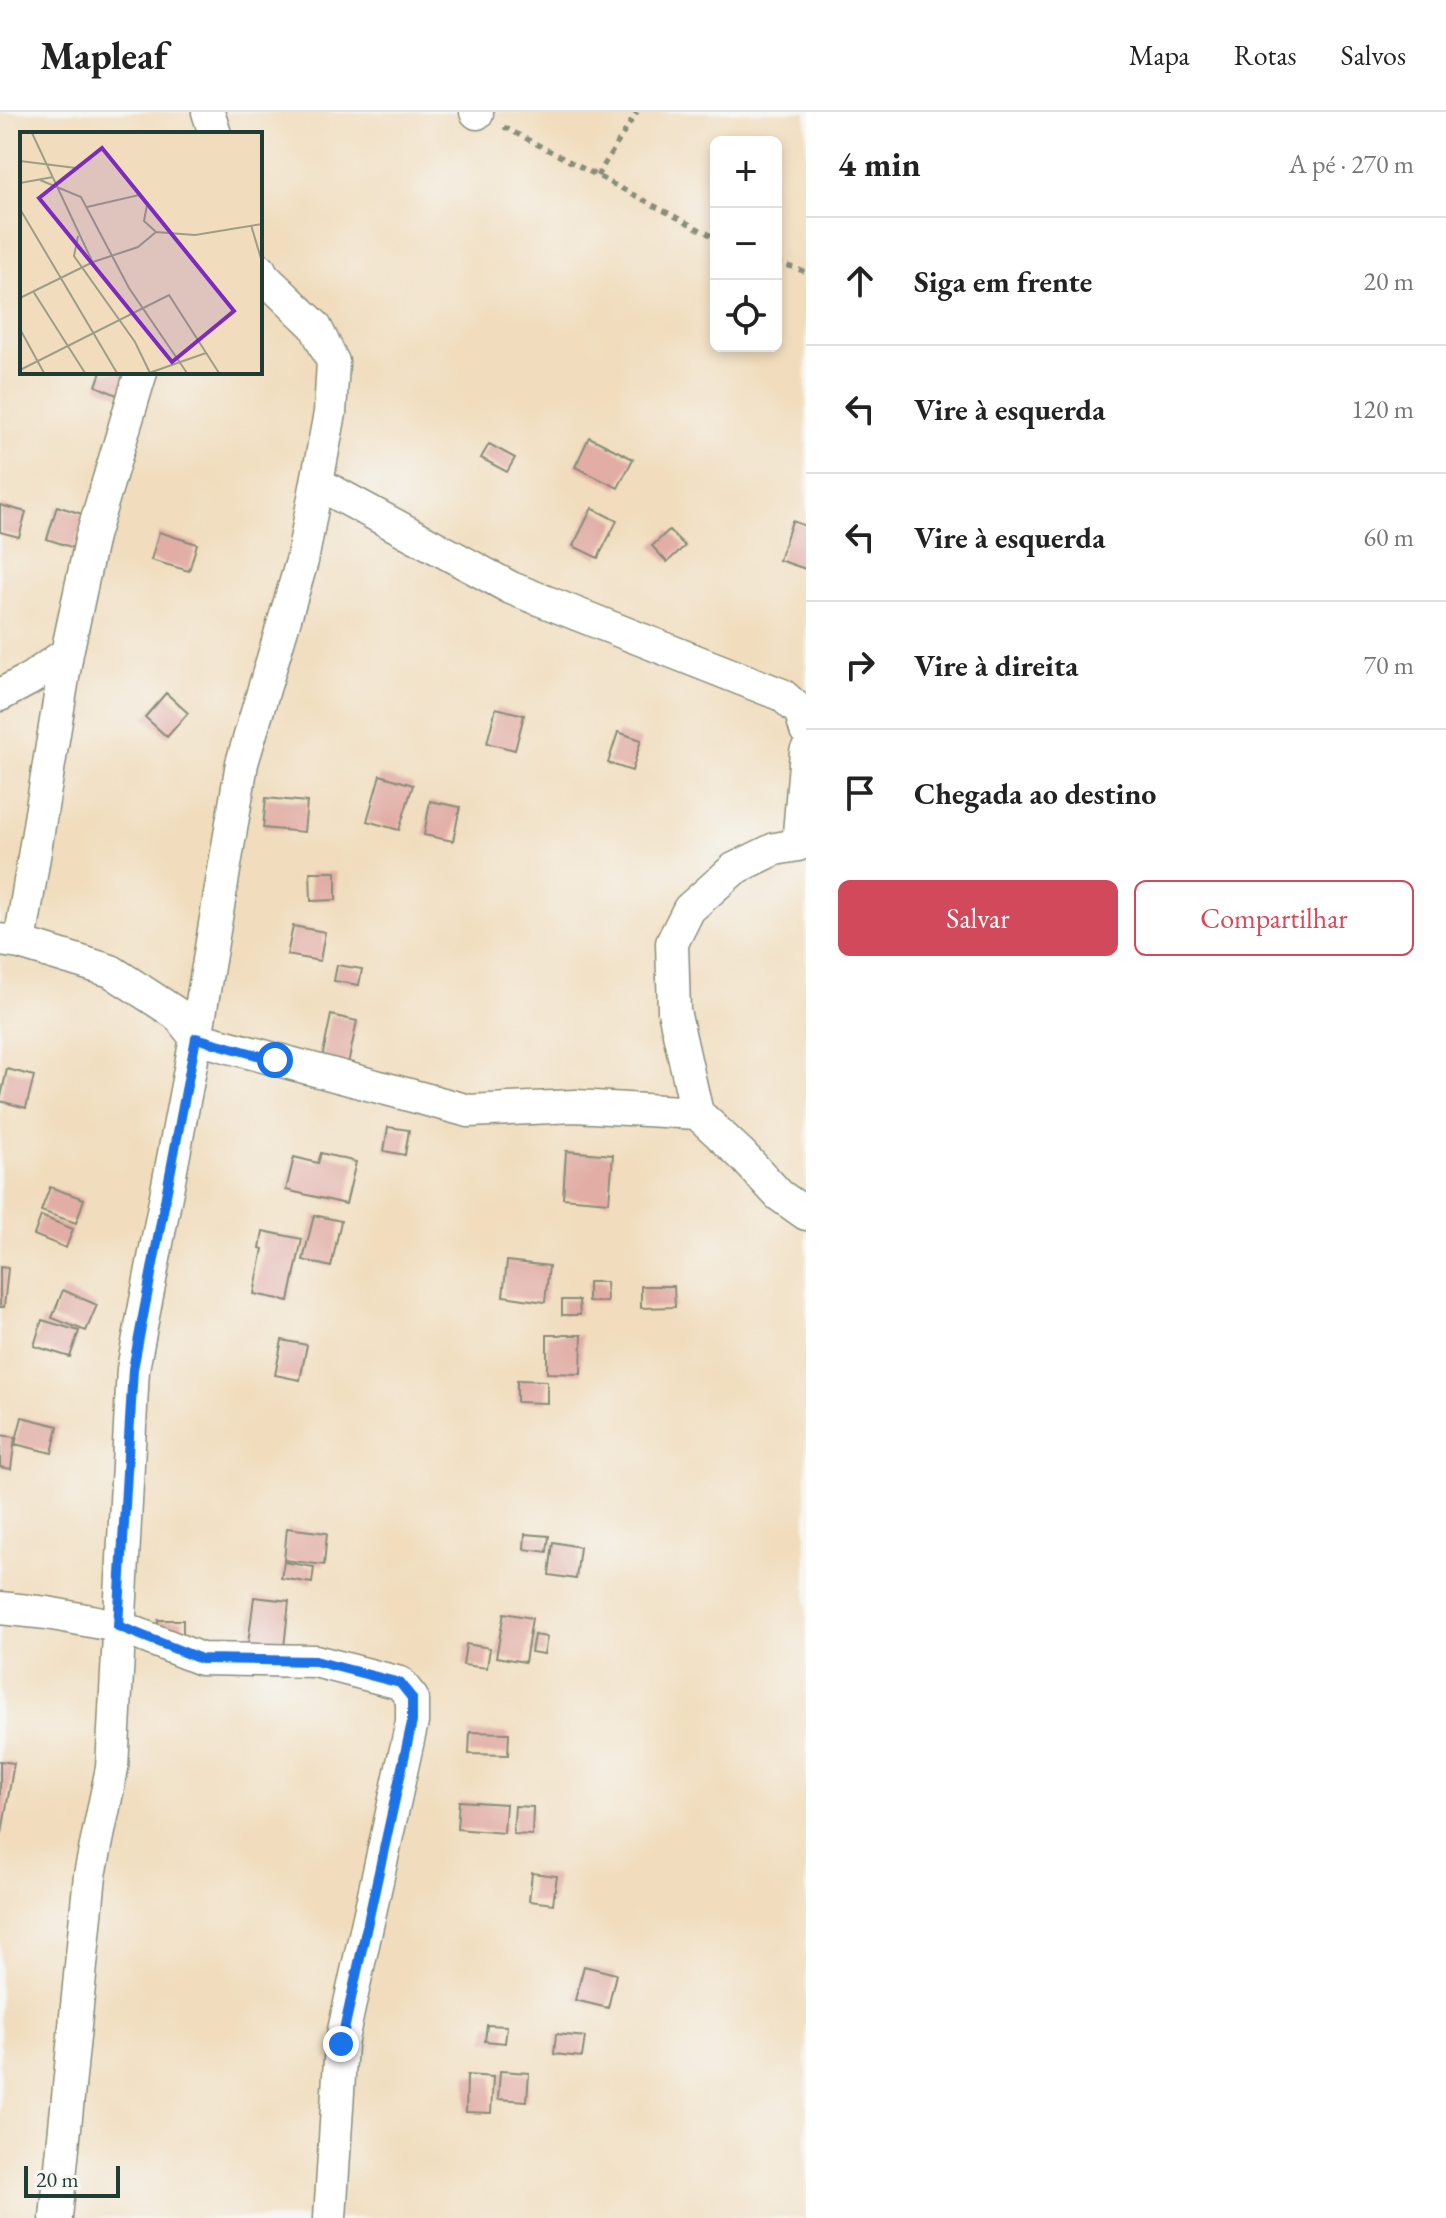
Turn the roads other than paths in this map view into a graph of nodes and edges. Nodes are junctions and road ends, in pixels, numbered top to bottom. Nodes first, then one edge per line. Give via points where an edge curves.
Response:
1 (262, 274) edge
2 (140, 374) edge
3 (317, 483) junction
4 (67, 653) junction
5 (0, 695) edge
6 (806, 730) edge
7 (806, 752) edge
8 (10, 942) edge
9 (196, 1038) junction
10 (697, 1113) junction
11 (806, 1214) edge
12 (0, 1608) edge
13 (118, 1626) junction
14 (56, 2218) edge
15 (330, 2218) edge

1 - 3 street via 315,326 333,362
2 - 4 street via 92,536
3 - 6 street via 511,588 782,695 801,712
3 - 9 street via 302,561 242,763
4 - 5 street
4 - 8 street
7 - 10 street via 798,845 775,849 734,869 689,909 672,943 674,1011
8 - 9 street via 111,971 177,1014
9 - 10 street via 469,1111 575,1106
9 - 13 street via 133,1369
10 - 11 street via 779,1195
12 - 13 street
13 - 14 street via 112,1768 90,1875
13 - 15 street via 201,1659 315,1661 400,1683 412,1698 412,1722 341,2044

